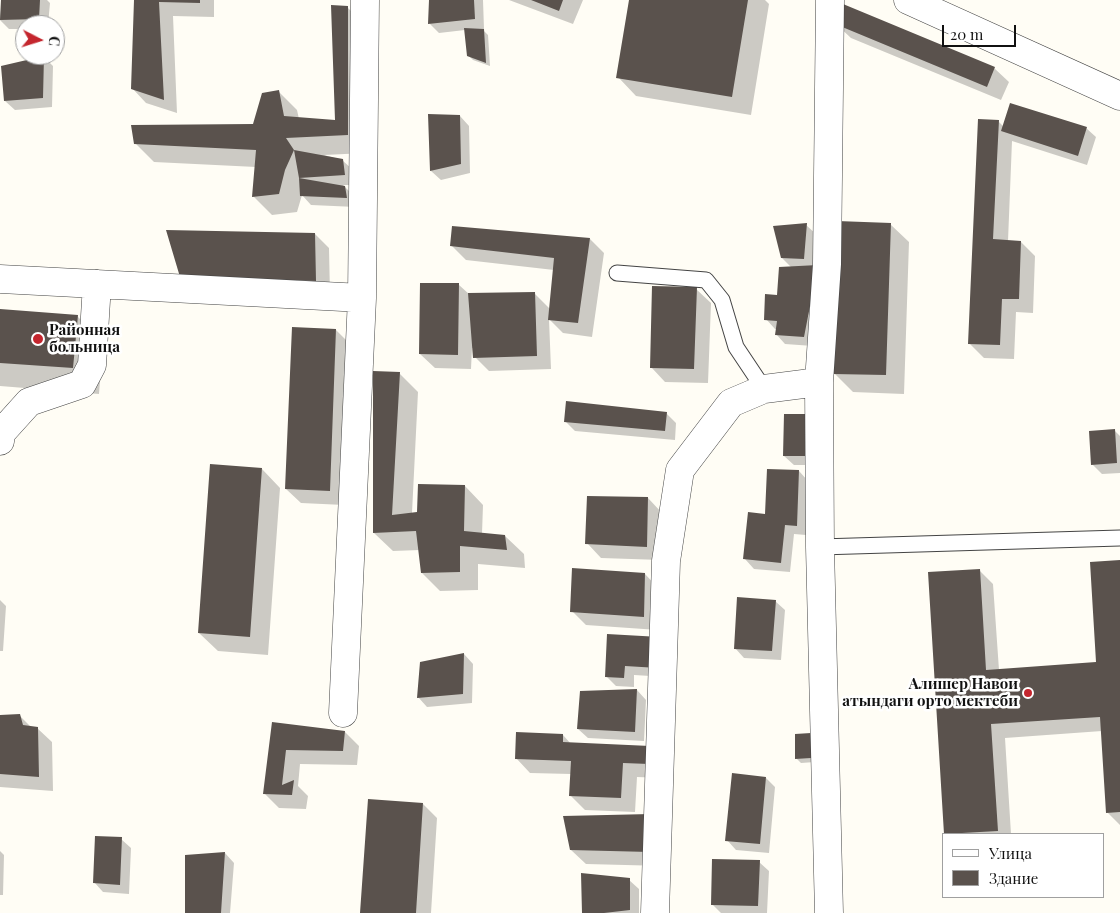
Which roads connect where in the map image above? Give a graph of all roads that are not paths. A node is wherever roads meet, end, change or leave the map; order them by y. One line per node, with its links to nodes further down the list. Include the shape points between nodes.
1 (365, 0): 8 (street)
2 (830, 0): 9 (street, via 827,264)
3 (908, 0): 4 (street)
4 (1120, 96)
5 (617, 272): 10 (lane, via 706,280 722,300 736,347)
6 (0, 279): 7 (street)
7 (97, 284): 8 (street); 11 (street, via 92,365 82,384 29,402 1,433)
8 (362, 298): 14 (street)
9 (819, 382): 10 (street); 13 (street)
10 (764, 389): 15 (street, via 731,403 680,470 666,560)
11 (0, 441)
12 (1120, 538): 13 (lane)
13 (820, 547): 16 (street)
14 (343, 713)
15 (654, 913)
16 (829, 913)

